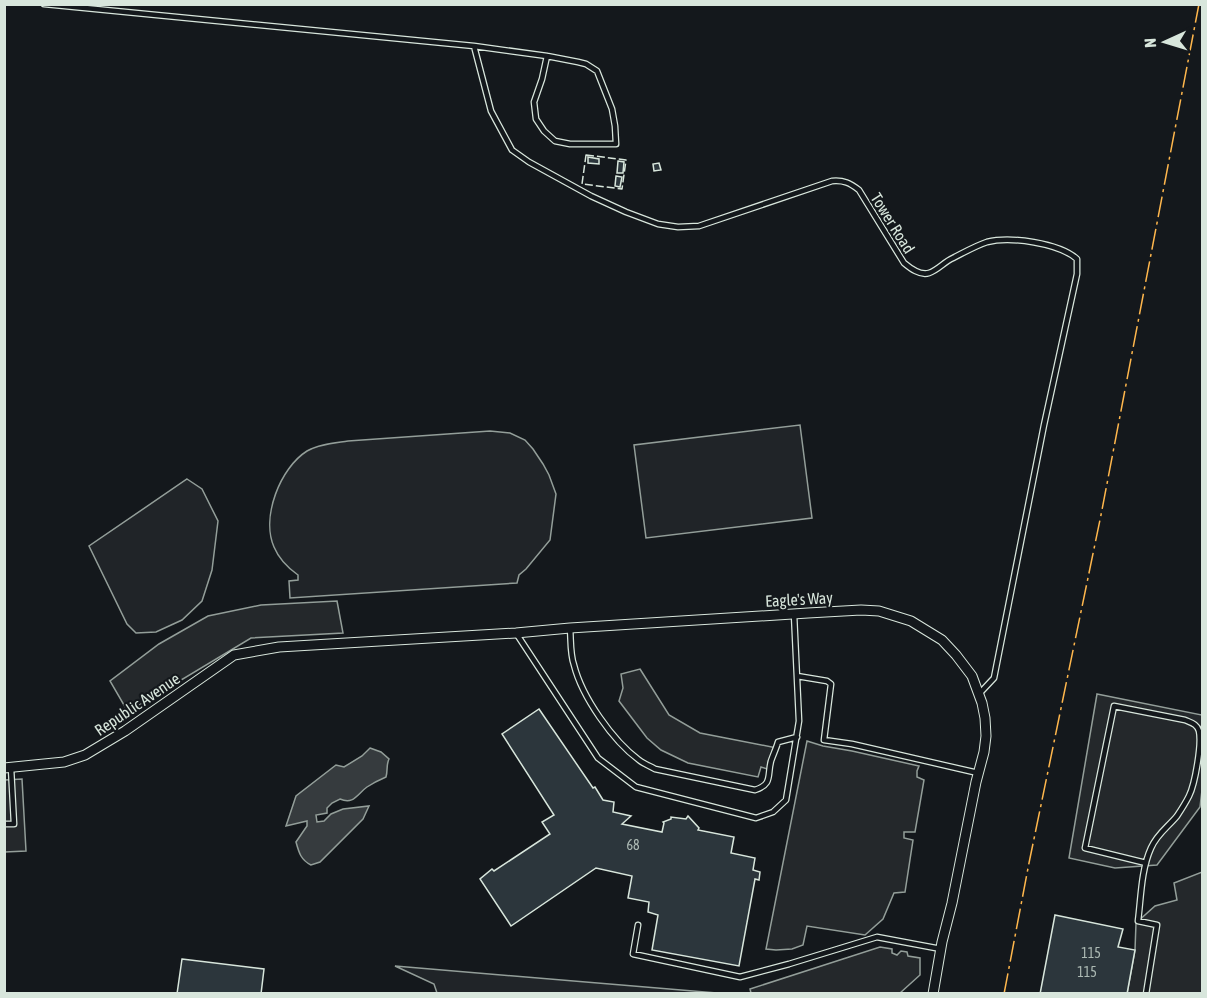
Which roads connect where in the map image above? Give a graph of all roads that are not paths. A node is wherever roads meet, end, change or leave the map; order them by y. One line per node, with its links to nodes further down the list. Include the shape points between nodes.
1 (44, 4): 2 (lane)
2 (474, 46): 3 (lane); 9 (lane, Tower Road, via 491,111 512,150 591,196 658,224 699,226 840,180 859,190 904,263 922,274 988,242 1031,242 1063,250 1077,259 994,678)
3 (547, 56): 3 (lane, via 534,102 536,119 544,131 555,141 570,144 616,144 612,109 597,71 586,64)
4 (794, 614): 5 (street, Eagle's Way); 8 (lane); 9 (street, Eagle's Way, via 879,611 911,621 942,640 956,655 972,676)
5 (570, 628): 6 (street, Eagle's Way); 10 (lane, via 573,664 597,714 623,747 655,769 755,789 764,787 778,742)
6 (516, 633): 7 (street, Eagle's Way); 10 (lane, via 598,758 636,787 756,818 773,812 786,800)
7 (279, 647): 11 (street, Republic Avenue, via 234,655 85,755 64,762)
8 (797, 676): 10 (lane); 12 (lane, via 831,684 824,740)
9 (979, 694): 12 (street, Eagle's Way, via 986,735)
10 (797, 737)
11 (8, 768): 13 (lane, via 14,824)
12 (978, 773): 16 (street, Eagle's Way)
13 (4, 824)
14 (1146, 862): 14 (lane, via 1151,846 1190,795 1199,731 1195,724 1185,720 1114,705 1085,848); 18 (lane, via 1138,921 1157,925)
15 (638, 925): 16 (lane, via 633,954 740,977 878,937)
16 (941, 949): 17 (street, Eagle's Way)
17 (933, 993)
18 (1146, 993)

